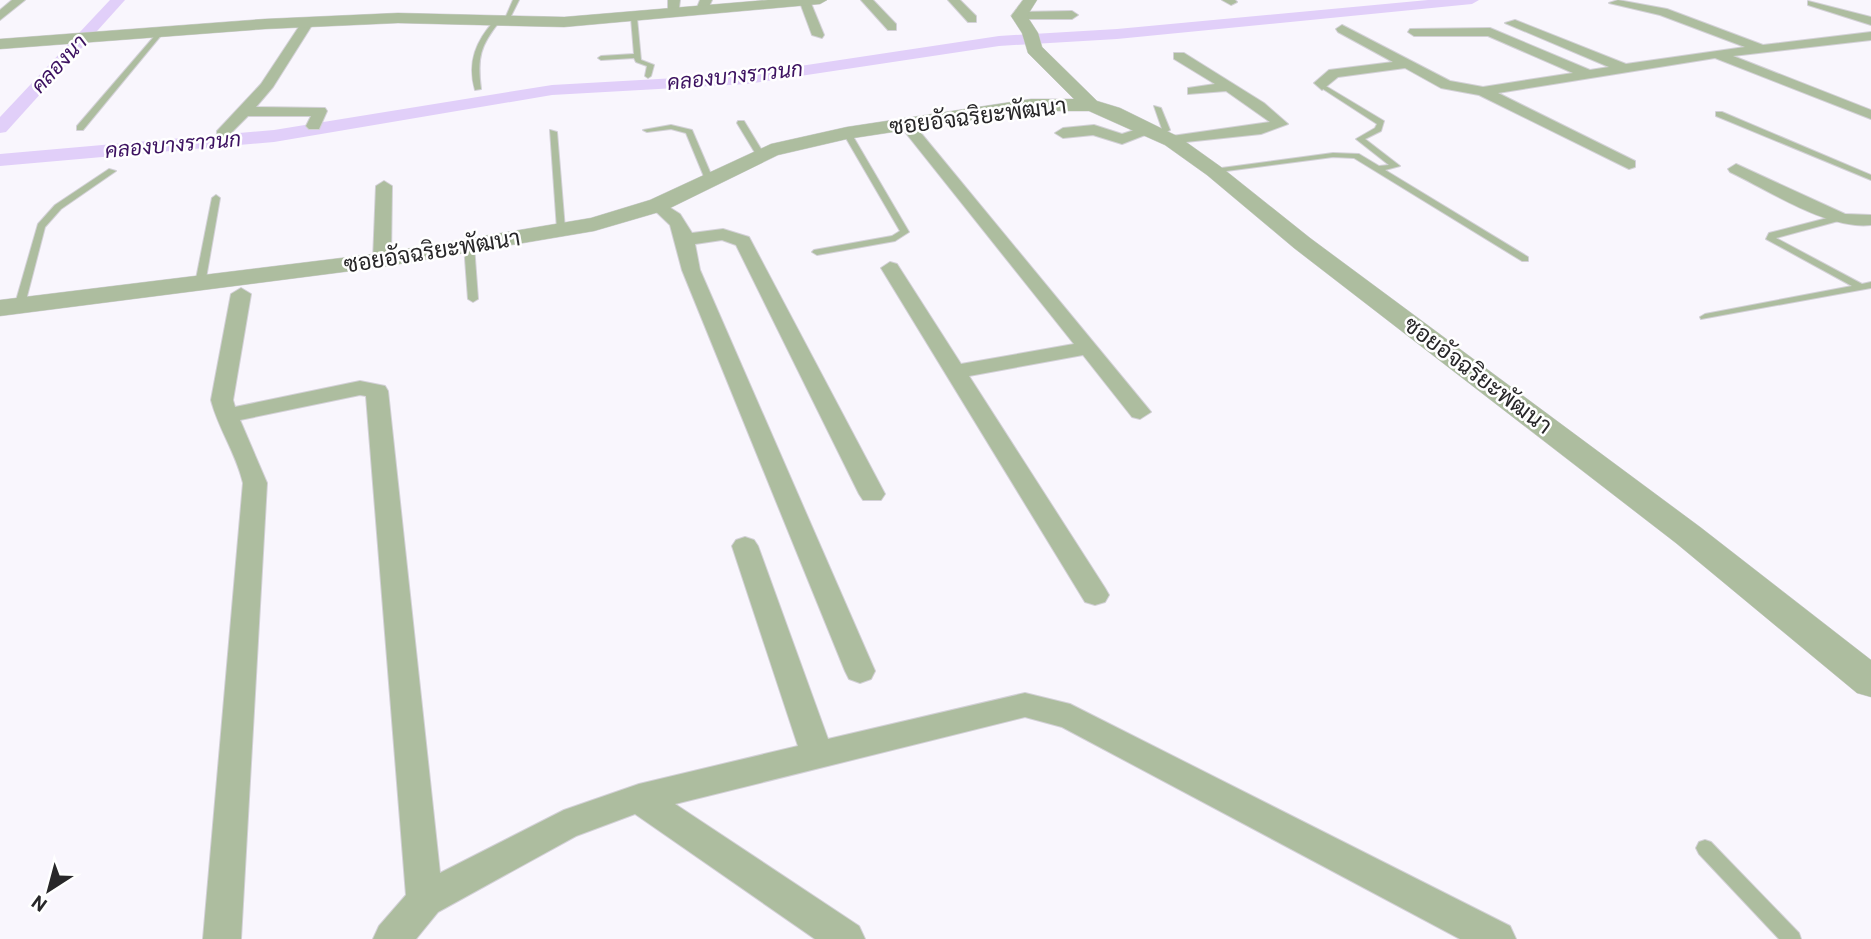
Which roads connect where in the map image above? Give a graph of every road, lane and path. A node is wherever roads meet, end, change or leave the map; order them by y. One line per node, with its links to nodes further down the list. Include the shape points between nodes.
1 (19, 0): 13 (street)
2 (516, 0): 19 (lane)
3 (820, 0): 7 (street)
4 (867, 0): 21 (street)
5 (954, 0): 16 (street)
6 (1030, 0): 14 (street)
7 (804, 1): 10 (street); 26 (street)
8 (1615, 3): 30 (street, via 1663,12)
9 (1812, 3): 17 (street)
10 (704, 5): 11 (street)
11 (674, 6): 15 (street)
12 (1072, 15): 14 (street)
13 (0, 16)
14 (1019, 16): 44 (street, via 1032,41)
15 (634, 18): 19 (street); 32 (lane)
16 (972, 19)
17 (1871, 21)
18 (308, 22): 19 (street, via 398,18); 25 (street); 45 (street, via 266,87)
19 (501, 22): 41 (lane, via 477,43)
20 (1511, 23): 36 (street)
21 (892, 27)
22 (1825, 27): 27 (street)
23 (1342, 29): 35 (street)
24 (1414, 32): 37 (street, via 1490,32)
25 (160, 33): 29 (street); 51 (lane)
26 (818, 35)
27 (1864, 37): 28 (street); 30 (street)
28 (1871, 43)
29 (0, 44)
30 (1762, 48): 31 (street)
31 (1716, 54): 36 (street); 47 (street)
32 (637, 56): 34 (lane); 38 (lane, via 638,61 651,65)
33 (1179, 56): 40 (street)
34 (601, 58)
35 (1406, 64): 39 (street, via 1335,73); 43 (street, via 1446,85)
36 (1624, 68): 37 (street)
37 (1590, 74): 43 (street)
38 (648, 76)
39 (1322, 86): 60 (lane, via 1381,123 1378,130 1360,139 1396,166)
40 (1228, 87): 42 (street); 52 (street, via 1280,124 1261,130)
41 (477, 89)
42 (1194, 91)
43 (1483, 91): 59 (street)
44 (1090, 105): 49 (street, ซอยอัจฉริยะพัฒนา, via 1031,105); 52 (street, ซอยอัจฉริยะพัฒนา)
45 (244, 111): 50 (street, via 320,111); 57 (street)
46 (1719, 114): 64 (lane)
47 (1871, 115)
48 (741, 123): 58 (lane)
49 (906, 124): 55 (street, ซอยอัจฉริยะพัฒนา); 84 (street)
50 (314, 127)
51 (80, 128)
52 (1159, 129): 56 (street, via 1122,139 1094,130); 62 (street, ซอยอัจฉริยะพัฒนา)
53 (647, 130): 65 (lane, via 670,127 689,132)
54 (552, 132): 71 (lane)
55 (847, 133): 58 (street, ซอยอัจฉริยะพัฒนา); 74 (lane, via 905,232 895,238)
56 (1063, 133)
57 (222, 134)
58 (760, 154): 65 (street, ซอยอัจฉริยะพัฒนา)
59 (1629, 164)
60 (1378, 169): 62 (lane, via 1356,156 1340,155); 75 (lane)
61 (1736, 169): 69 (street)
62 (1214, 171): 92 (street, ซอยอัจฉริยะพัฒนา, via 1302,243 1688,535)
63 (112, 172): 82 (lane, via 58,207 41,226)
64 (1871, 178)
65 (709, 180): 68 (street, ซอยอัจฉริยะพัฒนา)
66 (384, 186): 76 (street)
67 (216, 198): 78 (lane)
68 (659, 205): 71 (street, ซอยอัจฉริยะพัฒนา); 72 (street, via 682,227)
69 (1839, 218): 70 (street); 79 (lane, via 1796,227 1771,239)
70 (1871, 220)
71 (561, 229): 73 (street, ซอยอัจฉริยะพัฒนา)
72 (685, 240): 88 (street, via 723,234 743,241); 91 (street, via 691,270)
73 (469, 245): 76 (street, ซอยอัจฉริยะพัฒนา); 81 (lane)
74 (817, 252)
75 (1525, 258)
76 (382, 260): 78 (street, ซอยอัจฉริยะพัฒนา)
77 (890, 268): 85 (street)
78 (200, 284): 82 (street, ซอยอัจฉริยะพัฒนา)
79 (1866, 286): 83 (lane)
80 (241, 294): 87 (street, via 222,400)
81 (473, 299)
82 (6, 309)
83 (1705, 317)
84 (1089, 348): 85 (street); 86 (street)
85 (953, 372): 90 (street)
86 (1140, 412)
87 (225, 416): 96 (street, via 360,388 377,391); 97 (street, via 251,464 255,483)
88 (872, 494)
89 (745, 546): 93 (street)
90 (1095, 595)
91 (860, 671)
92 (1871, 682)
93 (817, 755): 94 (street); 100 (street, via 1015,707 1039,707 1070,716)
94 (639, 798): 96 (street, via 564,825); 99 (street)
95 (1705, 848): 101 (lane)
96 (425, 900): 98 (street)
97 (222, 939)
98 (392, 939)
99 (846, 939)
100 (1497, 939)
101 (1793, 939)

